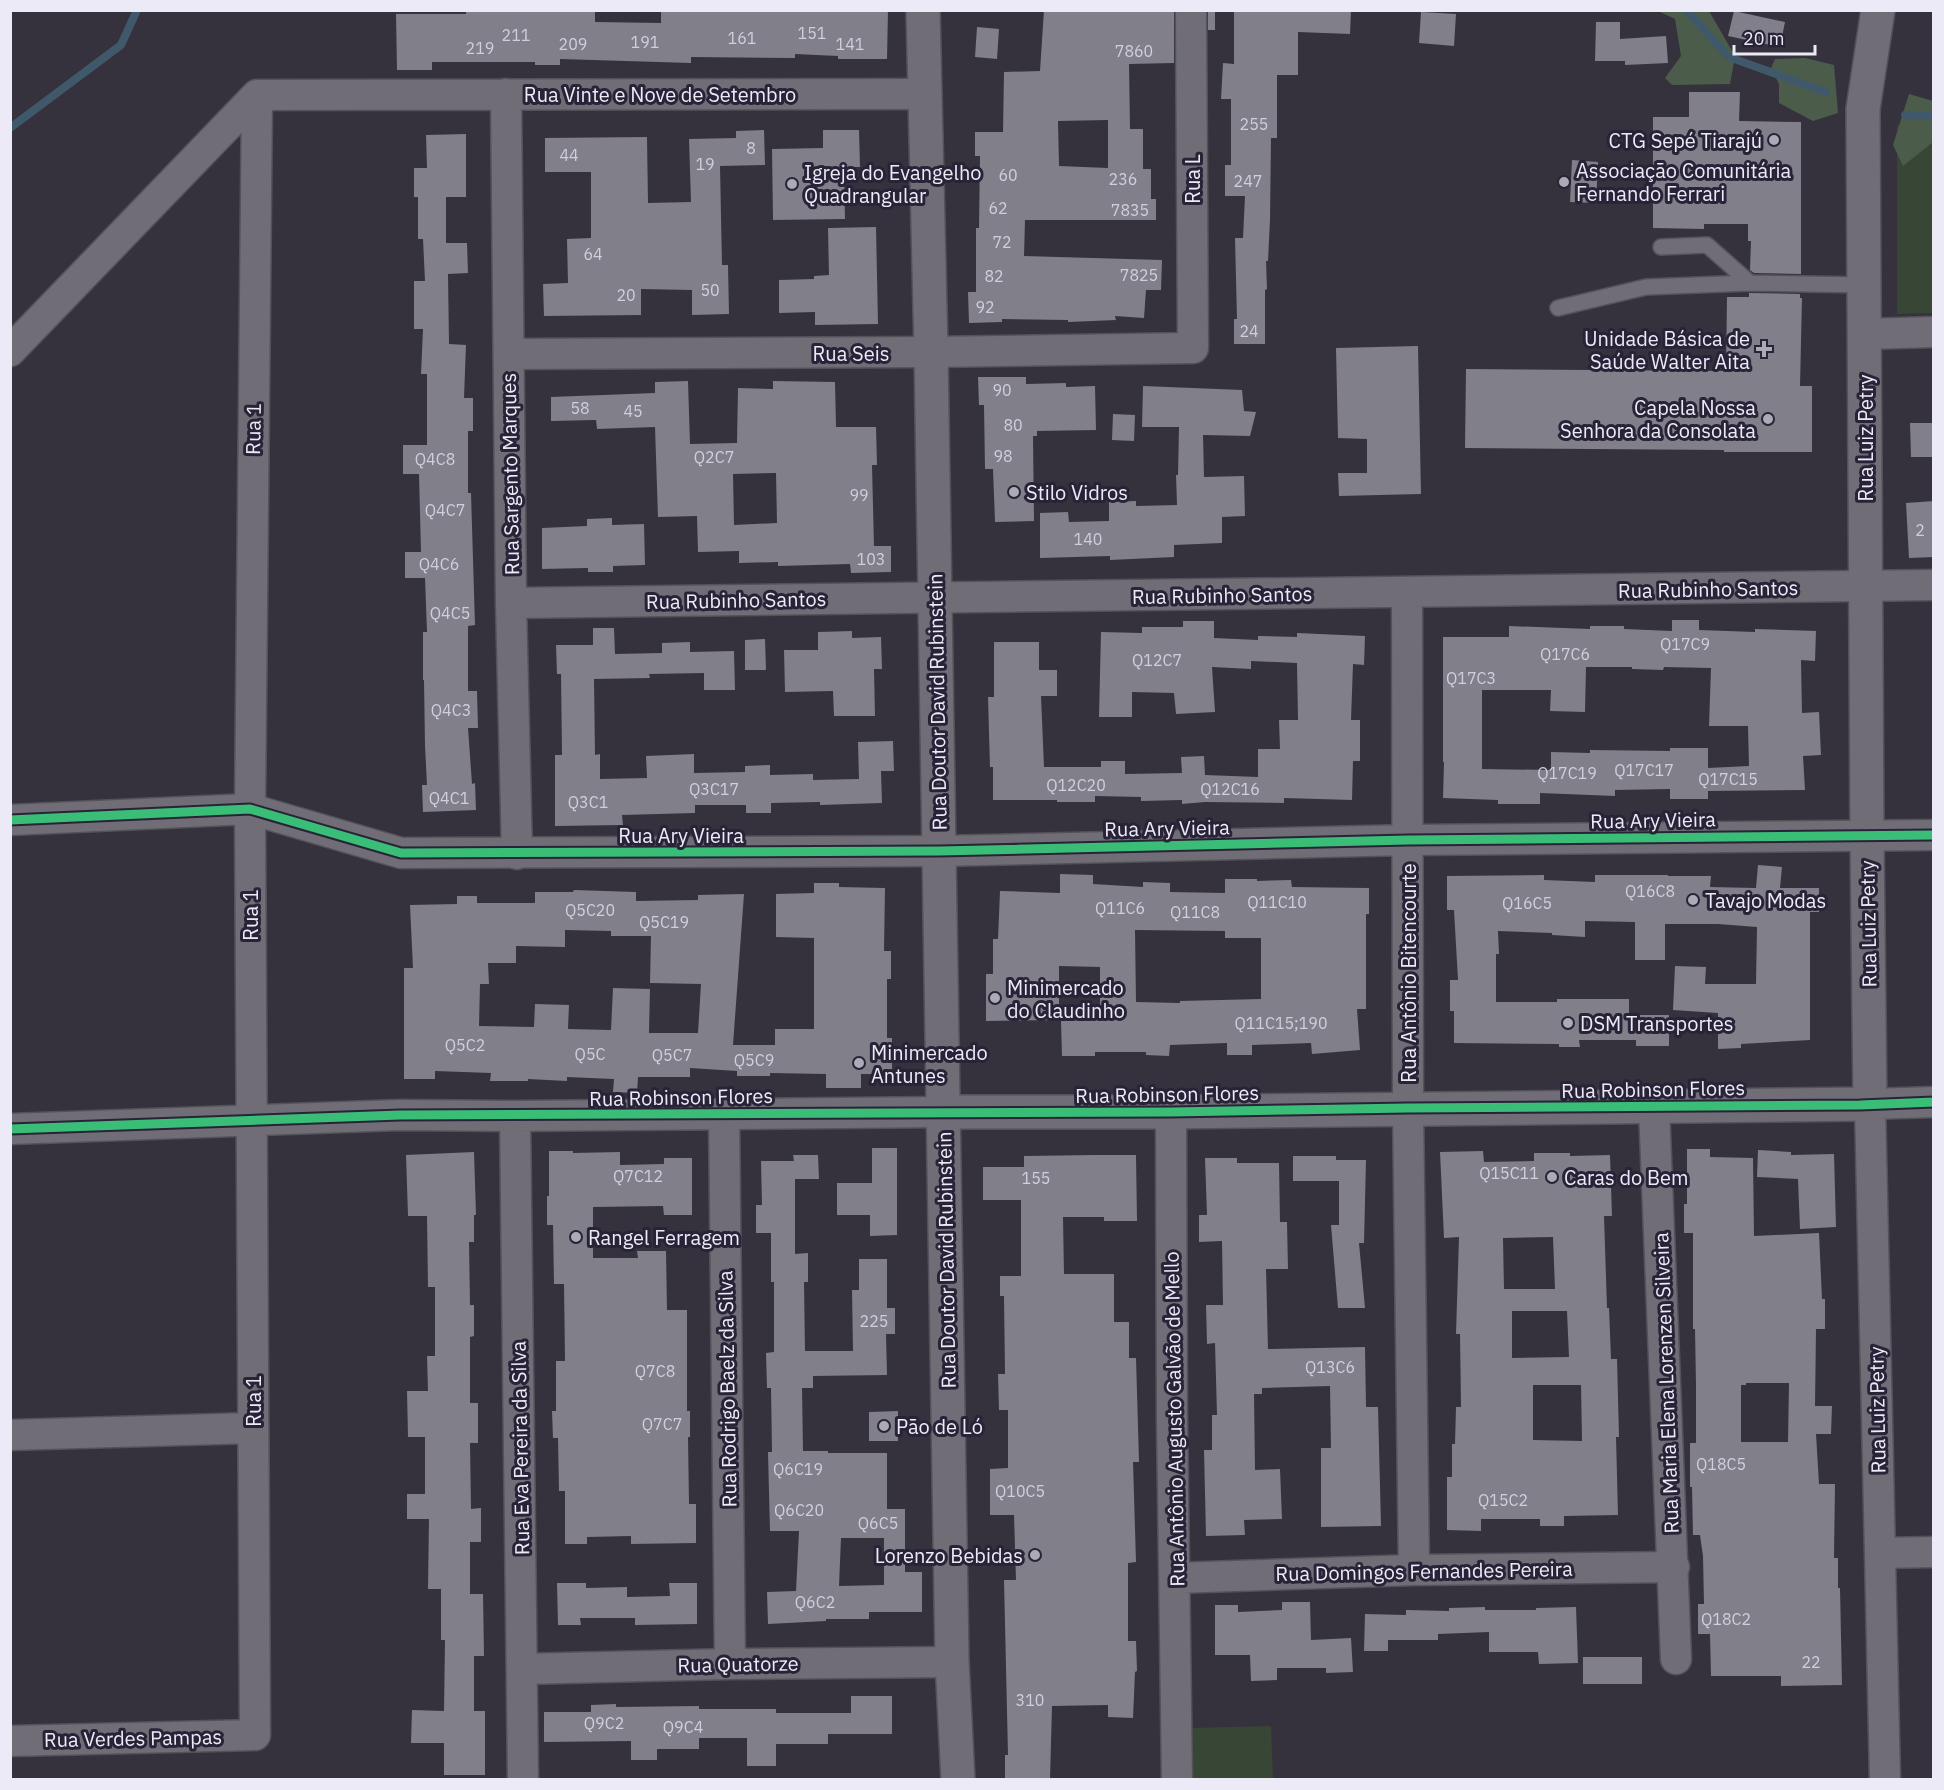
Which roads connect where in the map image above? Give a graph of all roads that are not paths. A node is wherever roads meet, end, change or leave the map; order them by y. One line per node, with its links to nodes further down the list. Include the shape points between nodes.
1 (923, 10): 5 (street, Rua Doutor David Rubinstein)
2 (1191, 10): 13 (street, Rua L)
3 (1878, 10): 9 (street, Rua Luiz Petry, via 1863,110)
4 (506, 94): 5 (street, Rua Vinte e Nove de Setembro); 6 (street, Rua Vinte e Nove de Setembro); 16 (street, Rua Sargento Marques)
5 (924, 94): 15 (street, Rua Doutor David Rubinstein)
6 (256, 95): 14 (street); 22 (street, Rua 1)
7 (1661, 247): 8 (lane, via 1707,245)
8 (1750, 283): 9 (lane); 10 (lane, via 1646,287)
9 (1864, 285): 12 (street, Rua Luiz Petry)
10 (1558, 308)
11 (1934, 332): 12 (street)
12 (1864, 334): 18 (street, Rua Luiz Petry)
13 (1193, 348): 15 (street, Rua Seis)
14 (10, 351)
15 (931, 352): 16 (street, Rua Seis); 20 (street, Rua Doutor David Rubinstein)
16 (509, 354): 21 (street, Rua Sargento Marques)
17 (1934, 585): 18 (street, Rua Rubinho Santos)
18 (1866, 586): 19 (street, Rua Rubinho Santos); 25 (street, Rua Luiz Petry)
19 (1407, 593): 20 (street, Rua Rubinho Santos); 26 (street, Rua Antônio Bitencourte)
20 (935, 597): 21 (street, Rua Rubinho Santos); 27 (street, Rua Doutor David Rubinstein)
21 (511, 603): 28 (street, Rua Sargento Marques)
22 (249, 809): 23 (street, Rua Ary Vieira); 28 (street, Rua Ary Vieira, via 401,853); 37 (street, Rua 1)
23 (10, 820)
24 (1934, 835): 25 (street, Rua Ary Vieira)
25 (1867, 836): 26 (street, Rua Ary Vieira); 30 (street, Rua Luiz Petry)
26 (1408, 840): 27 (street, Rua Ary Vieira); 32 (street, Rua Antônio Bitencourte)
27 (940, 851): 28 (street, Rua Ary Vieira); 33 (street, Rua Doutor David Rubinstein)
28 (517, 854)
29 (1934, 1102): 30 (street, Rua Robinson Flores)
30 (1870, 1104): 31 (street, Rua Robinson Flores); 42 (street, Rua Luiz Petry)
31 (1654, 1107): 32 (street, Rua Robinson Flores); 43 (street, Rua Maria Elena Lorenzen Silveira)
32 (1408, 1108): 34 (street, Rua Robinson Flores); 44 (street, Rua Antônio Bitencourte)
33 (944, 1112): 34 (street, Rua Robinson Flores); 35 (street, Rua Robinson Flores); 47 (street, Rua Doutor David Rubinstein)
34 (1171, 1112): 45 (street, Rua Antônio Augusto Galvão de Mello)
35 (724, 1114): 36 (street, Rua Robinson Flores); 48 (street, Rua Rodrigo Baelz da Silva)
36 (515, 1116): 37 (street, Rua Robinson Flores); 49 (street, Rua Eva Pereira da Silva)
37 (251, 1120): 38 (street, Rua Robinson Flores); 39 (street, Rua 1)
38 (10, 1129)
39 (253, 1428): 40 (street); 50 (street, Rua 1)
40 (10, 1435)
41 (1934, 1552): 42 (street)
42 (1880, 1553): 55 (street, Rua Luiz Petry)
43 (1674, 1567): 44 (street, Rua Domingos Fernandes Pereira); 46 (street, Rua Maria Elena Lorenzen Silveira)
44 (1414, 1570): 45 (street, Rua Domingos Fernandes Pereira)
45 (1175, 1578): 54 (street, Rua Antônio Augusto Galvão de Mello)
46 (1676, 1659)
47 (952, 1662): 48 (street, Rua Quatorze); 52 (street, Rua Doutor David Rubinstein)
48 (730, 1664): 49 (street, Rua Quatorze)
49 (523, 1669): 53 (street, Rua Eva Pereira da Silva)
50 (255, 1735): 51 (street, Rua Verdes Pampas)
51 (10, 1741)
52 (957, 1766)
53 (523, 1779)
54 (1177, 1779)
55 (1885, 1779)

